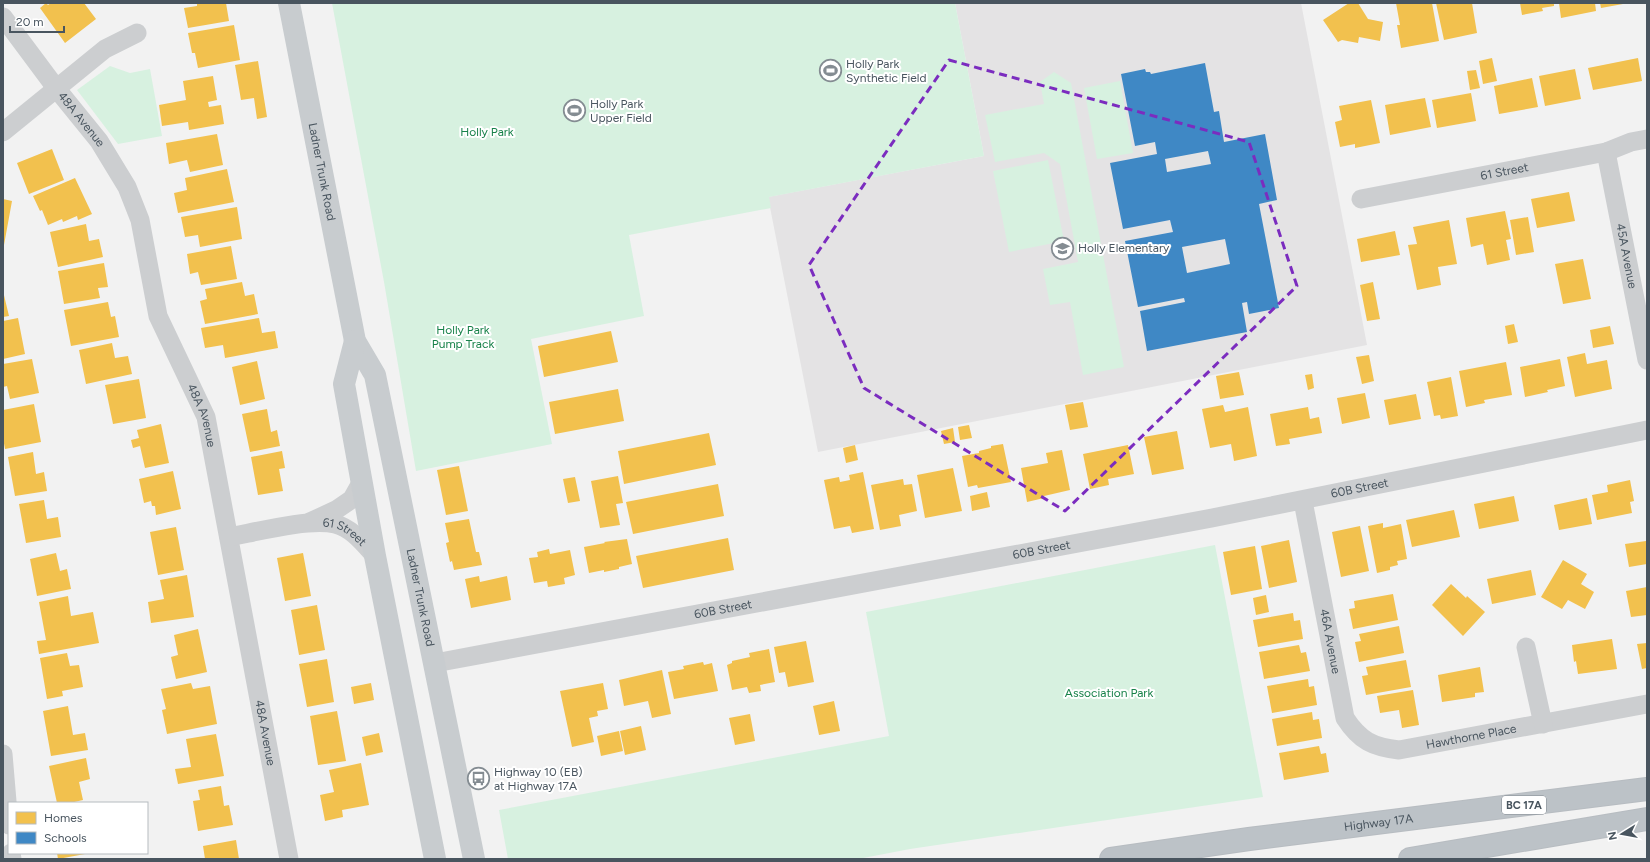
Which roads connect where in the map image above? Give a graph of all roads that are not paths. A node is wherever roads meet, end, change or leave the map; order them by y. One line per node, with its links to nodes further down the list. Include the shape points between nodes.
1 (290, 3): 9 (main road, Ladner Trunk Road)
2 (3, 17): 4 (street, 48A Avenue)
3 (137, 34): 4 (street, via 105,48)
4 (56, 88): 5 (street); 15 (street, 48A Avenue, via 99,141 127,187 140,220 158,316 206,417)
5 (3, 132)
6 (1647, 139): 7 (street, 61 Street)
7 (1606, 152): 8 (street, 61 Street); 10 (street, 45A Avenue)
8 (1361, 199)
9 (355, 341): 12 (main road, Ladner Trunk Road, via 344,384); 18 (main road, Ladner Trunk Road, via 375,375)
10 (1647, 360)
11 (1647, 430): 13 (street, 60B Street)
12 (361, 483): 14 (street, 61 Street, via 352,498 336,510); 16 (main road, Ladner Trunk Road)
13 (1303, 501): 18 (street, 60B Street); 21 (street, 46A Avenue, via 1346,718 1355,733 1368,742 1383,748)
14 (307, 523): 15 (street, 61 Street); 16 (street, 61 Street, via 335,524 354,534)
15 (229, 537): 26 (street, 48A Avenue)
16 (375, 556): 27 (main road, Ladner Trunk Road)
17 (1526, 647): 20 (street)
18 (435, 664): 28 (main road, Ladner Trunk Road)
19 (1647, 704): 20 (street, Hawthorne Place)
20 (1543, 724): 21 (street, Hawthorne Place)
21 (1399, 750)
22 (3, 754): 24 (street)
23 (1647, 788): 29 (highway, Highway 17A / BC 17A)
24 (8, 813)
25 (1647, 819): 30 (highway)
26 (288, 859)
27 (435, 859)
28 (474, 859)
29 (1111, 859)
30 (1410, 859)

